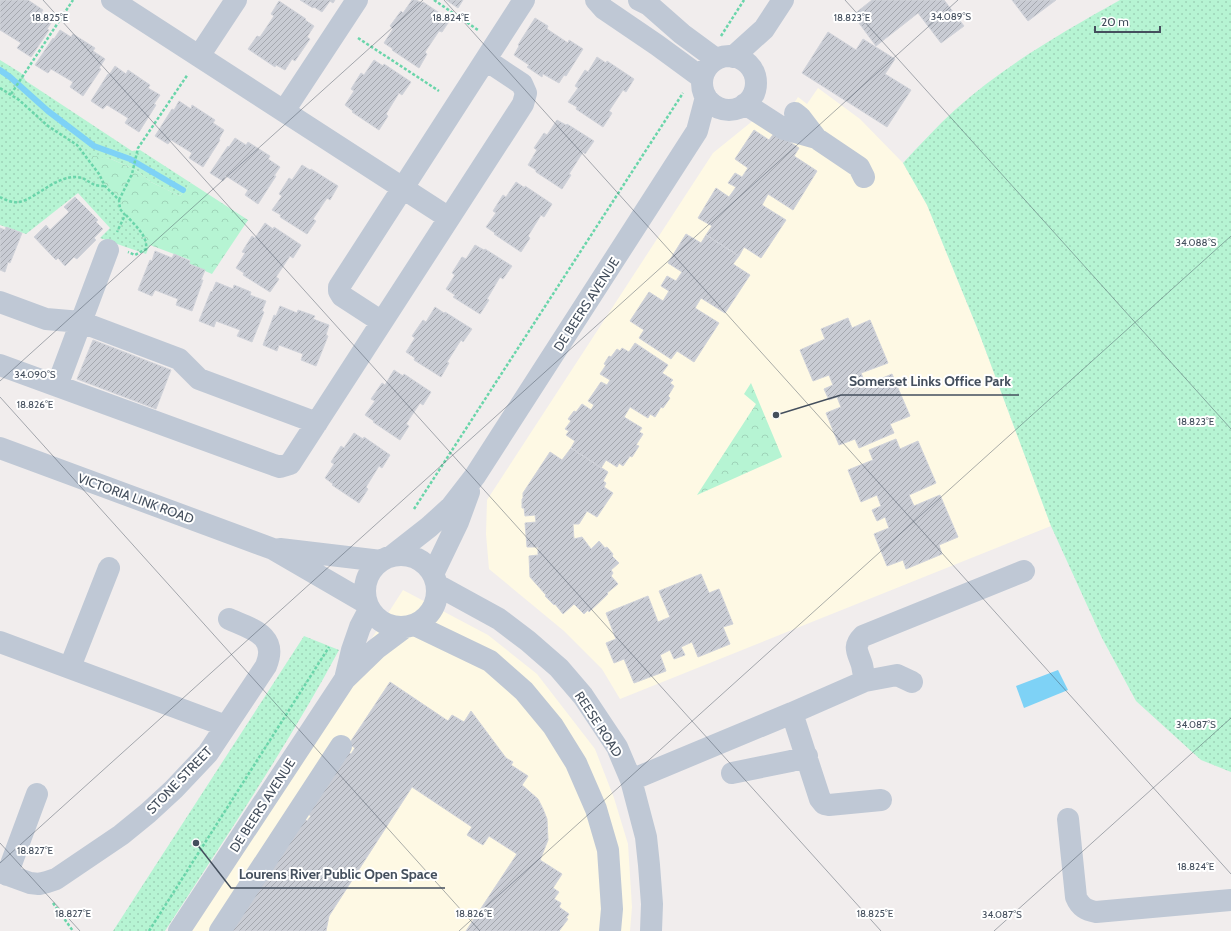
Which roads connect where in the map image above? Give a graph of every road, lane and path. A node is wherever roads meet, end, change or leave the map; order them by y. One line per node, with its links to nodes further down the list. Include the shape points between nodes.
1 (73, 0): 21 (path)
2 (112, 0): 16 (street)
3 (357, 0): 11 (street)
4 (434, 0): 14 (path)
5 (524, 0): 14 (street)
6 (596, 0): 15 (street, via 604,9)
7 (639, 0): 13 (street)
8 (744, 0): 17 (path)
9 (783, 0): 12 (street)
10 (228, 3): 16 (street)
11 (340, 27): 22 (path); 24 (street)
12 (764, 29): 17 (street); 18 (street)
13 (682, 34): 15 (street); 17 (street)
14 (492, 51): 22 (street); 34 (street, via 522,84 525,99)
15 (668, 54): 19 (street)
16 (200, 56): 24 (street); 32 (path, via 138,148 134,170)
17 (719, 57): 18 (street, via 744,61); 19 (street, via 707,68)
18 (752, 70): 23 (street, via 755,78 754,91 749,100)
19 (701, 83): 23 (street, via 713,105 722,109); 26 (street, DE BEERS AVENUE); 44 (path)
20 (0, 88): 21 (path)
21 (12, 93): 29 (path, via 48,126 77,145)
22 (458, 103): 30 (street)
23 (738, 107): 26 (street, DE BEERS AVENUE); 27 (street, via 784,129)
24 (284, 111): 30 (street)
25 (795, 113): 27 (street)
26 (698, 131): 43 (street, DE BEERS AVENUE)
27 (816, 138): 28 (street, via 859,167)
28 (864, 177)
29 (105, 186): 31 (path, via 94,185 76,177 51,184 24,202 14,202); 32 (path)
30 (403, 188): 34 (street); 38 (street, via 339,287 342,296)
31 (0, 197)
32 (119, 200): 33 (path, via 120,209)
33 (126, 215): 35 (path); 35 (path, via 144,237 146,249 135,255)
34 (449, 218): 38 (street)
35 (109, 247): 37 (street)
36 (0, 302): 37 (street, via 46,318)
37 (81, 322): 40 (street); 41 (street, via 179,359 199,379)
38 (382, 322): 41 (street)
39 (0, 365): 40 (street)
40 (57, 386): 41 (street, via 280,467 290,464)
41 (317, 423)
42 (0, 448): 45 (street, VICTORIA LINK ROAD)
43 (475, 476): 46 (street, DE BEERS AVENUE, via 451,507); 49 (street, DE BEERS AVENUE)
44 (410, 514)
45 (273, 549): 46 (street, VICTORIA LINK ROAD); 50 (street, VICTORIA LINK ROAD)
46 (387, 558): 49 (street, via 404,555 416,558 426,564); 50 (street, via 372,568 366,579 364,591)
47 (109, 568): 55 (street)
48 (1024, 571): 57 (street, via 862,636 857,642 856,650)
49 (435, 579): 52 (street, via 437,597 433,609 426,618); 64 (street, REESE ROAD, via 499,619 559,668 583,696 617,747)
50 (368, 606): 52 (street, via 380,622 391,627); 56 (street, DE BEERS AVENUE, via 352,650)
51 (229, 619): 60 (street, STONE STREET, via 258,632 266,641 269,653 266,666)
52 (410, 626): 56 (street, DE BEERS AVENUE, via 376,649); 75 (street, via 490,661 524,691 553,726 576,763 596,809 608,850 612,908)
53 (0, 642): 55 (street)
54 (330, 646): 72 (path)
55 (70, 667): 60 (street)
56 (345, 679): 73 (street, DE BEERS AVENUE)
57 (865, 681): 58 (street, via 897,675); 59 (street)
58 (912, 682)
59 (792, 713): 62 (street); 64 (street)
60 (226, 726): 69 (street, STONE STREET, via 208,753 148,813 121,835 56,879)
61 (341, 746): 74 (street)
62 (807, 756): 63 (street); 66 (street, via 820,799 824,804)
63 (732, 773)
64 (631, 780): 76 (street, REESE ROAD, via 646,836 652,904)
65 (37, 794): 68 (street)
66 (881, 800)
67 (1068, 819): 70 (street, via 1076,897 1079,904 1088,911)
68 (3, 874): 69 (street, STONE STREET, via 30,883)
69 (47, 882): 71 (path, via 49,898)
70 (1231, 900)
71 (73, 931)
72 (149, 931)
73 (180, 931)
74 (220, 931)
75 (610, 931)
76 (651, 931)

